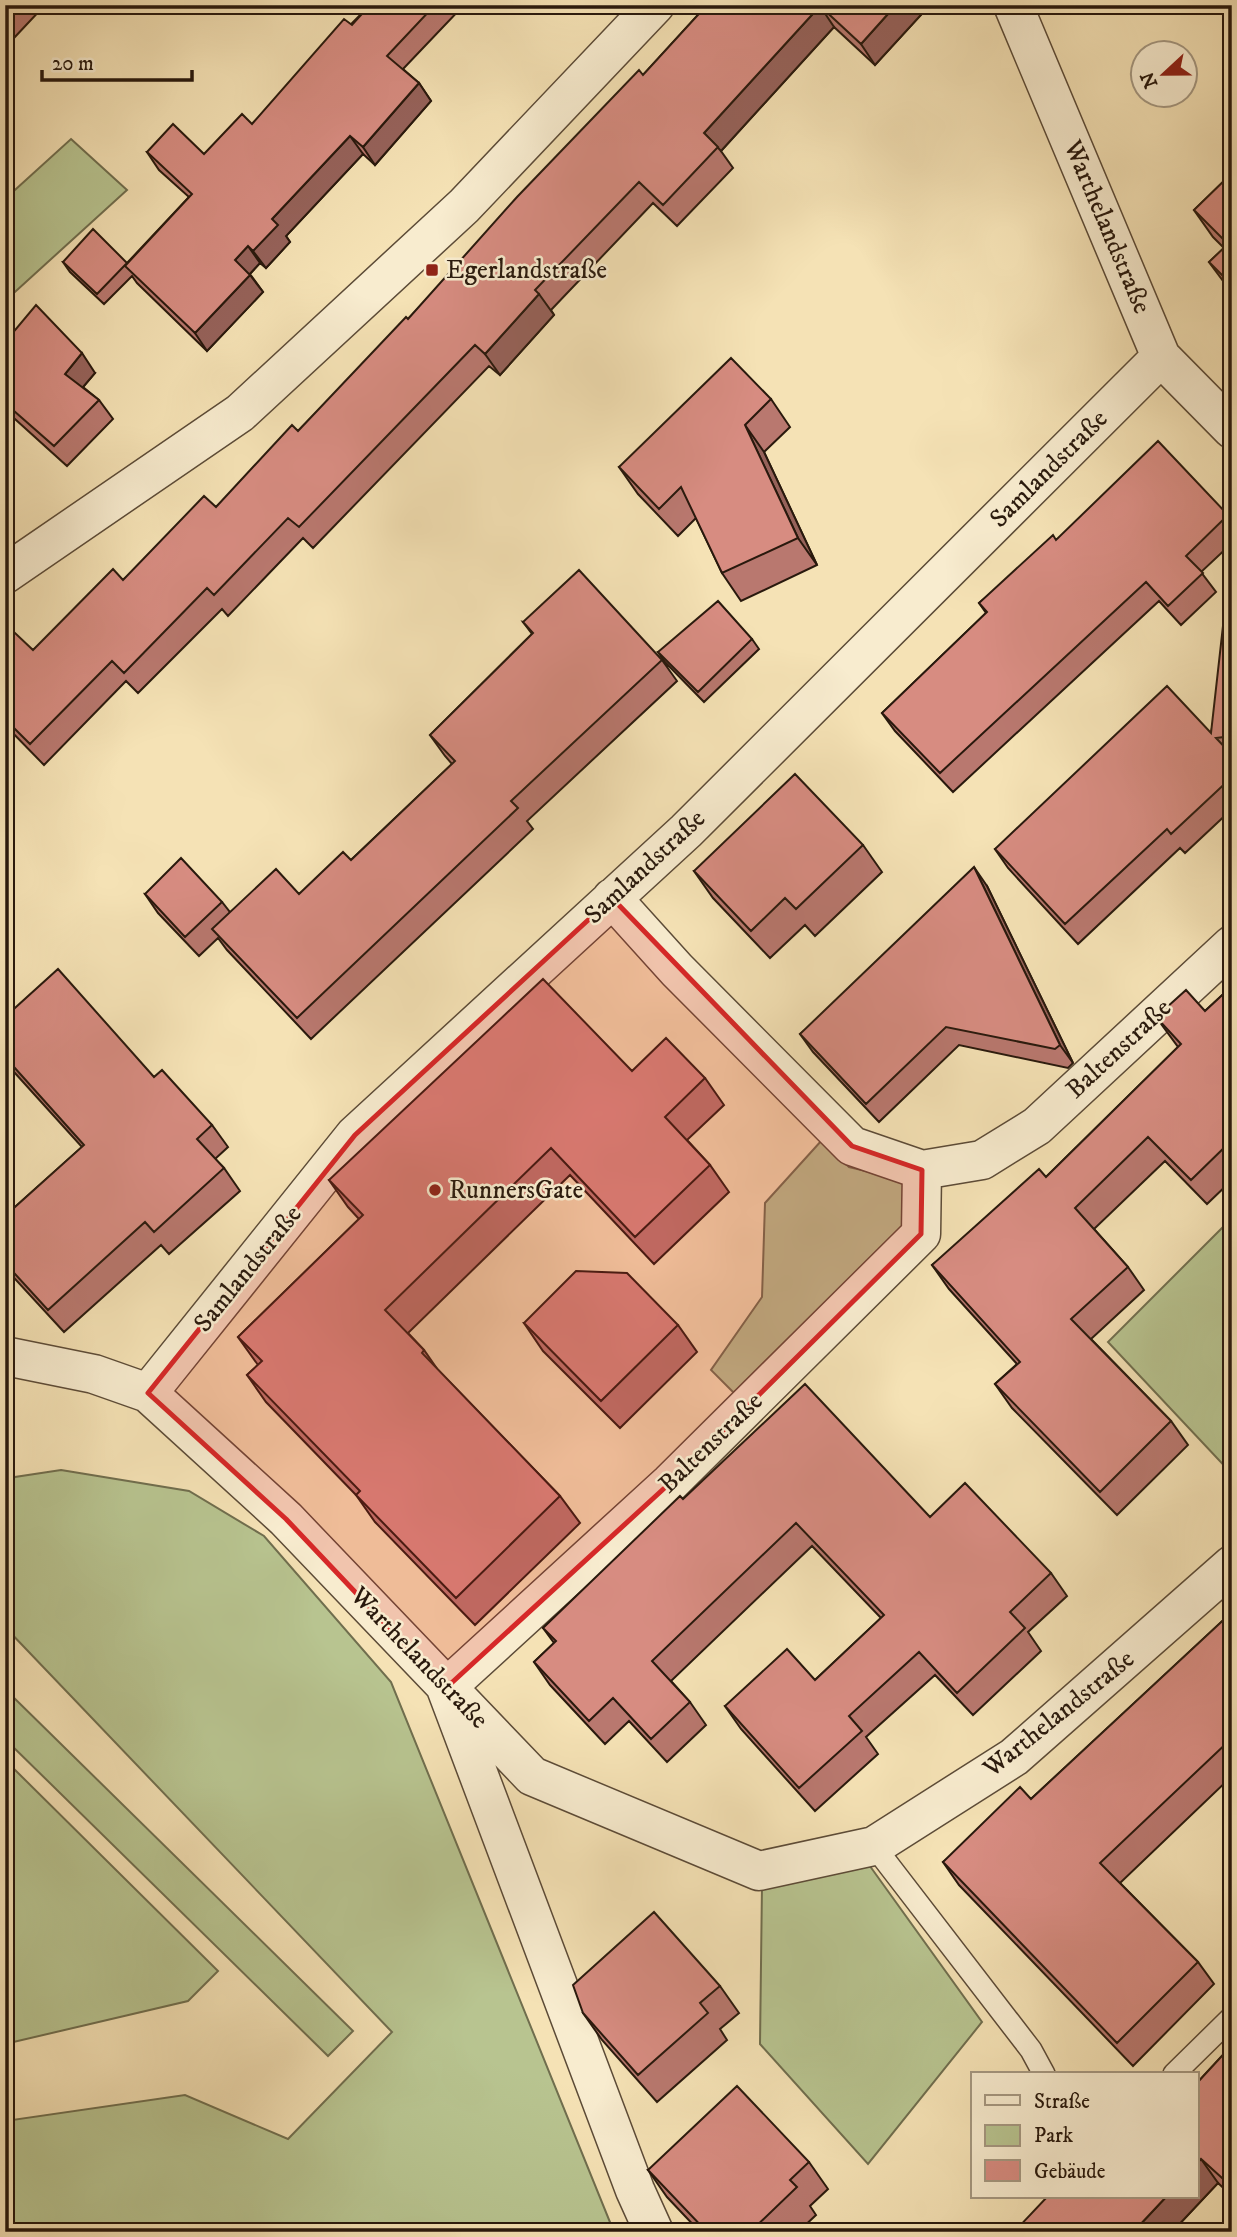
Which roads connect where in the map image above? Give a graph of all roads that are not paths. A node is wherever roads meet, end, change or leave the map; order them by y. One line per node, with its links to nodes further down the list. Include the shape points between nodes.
1 (656, 5): 5 (street, via 464,206 240,413)
2 (1013, 5): 3 (street, Warthelandstraße)
3 (1161, 357): 4 (street, Warthelandstraße); 6 (street, Samlandstraße, via 686,831)
4 (1232, 429)
5 (5, 574)
6 (611, 898): 8 (street, Baltenstraße, via 852,1146); 10 (street, Samlandstraße, via 355,1135)
7 (1232, 945): 8 (street, Baltenstraße, via 1037,1126 982,1160)
8 (922, 1170): 12 (street, Baltenstraße, via 921,1234 670,1483)
9 (5, 1356): 10 (street, Warthelandstraße, via 94,1374)
10 (148, 1393): 12 (street, Warthelandstraße, via 286,1520)
11 (1232, 1565): 13 (street, Warthelandstraße, via 1014,1757)
12 (446, 1688): 13 (street, Warthelandstraße, via 532,1776 759,1871); 17 (street)
13 (874, 1846): 15 (lane, via 1031,2050)
14 (1232, 2017): 16 (lane)
15 (1043, 2072)
16 (1176, 2072)
17 (654, 2232)

